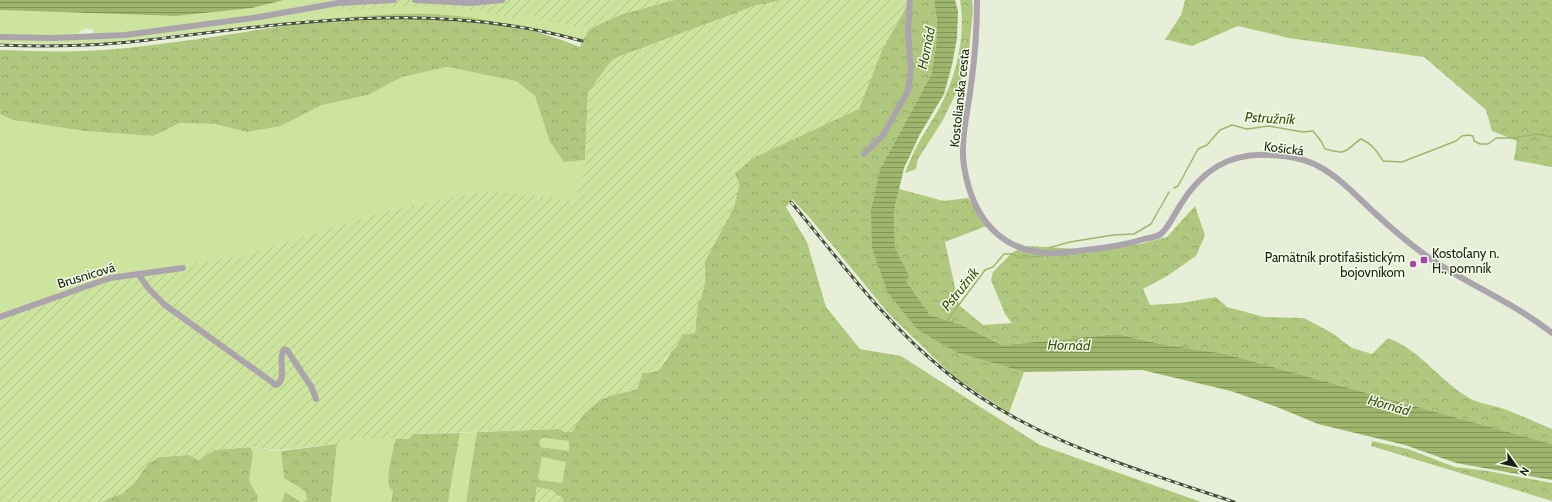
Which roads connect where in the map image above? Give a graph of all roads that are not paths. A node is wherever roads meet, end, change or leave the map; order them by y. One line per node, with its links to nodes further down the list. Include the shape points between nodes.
1 (394, 0): 6 (street, via 338,3 259,17 125,35)
2 (415, 0): 3 (street, via 471,3)
3 (502, 0)
4 (910, 0): 7 (street, via 908,31 911,68 908,92 883,135)
5 (977, 0): 8 (street, Kostolianska cesta, via 977,37 964,145 964,164 970,190 975,205 988,226 1020,248)
6 (0, 37)
7 (864, 154)
8 (1043, 253): 12 (street, Košická, via 1059,254 1120,246 1160,234 1189,191 1206,174 1224,162 1245,155 1290,157 1318,165 1339,179 1379,217 1427,256 1522,311)
9 (182, 268): 10 (street, Brusnicová)
10 (138, 274): 11 (street, Brusnicová, via 110,278); 13 (street, via 165,305 276,385 282,377 280,359 284,349 287,350 312,388)
11 (0, 317)
12 (1552, 333)
13 (316, 399)

